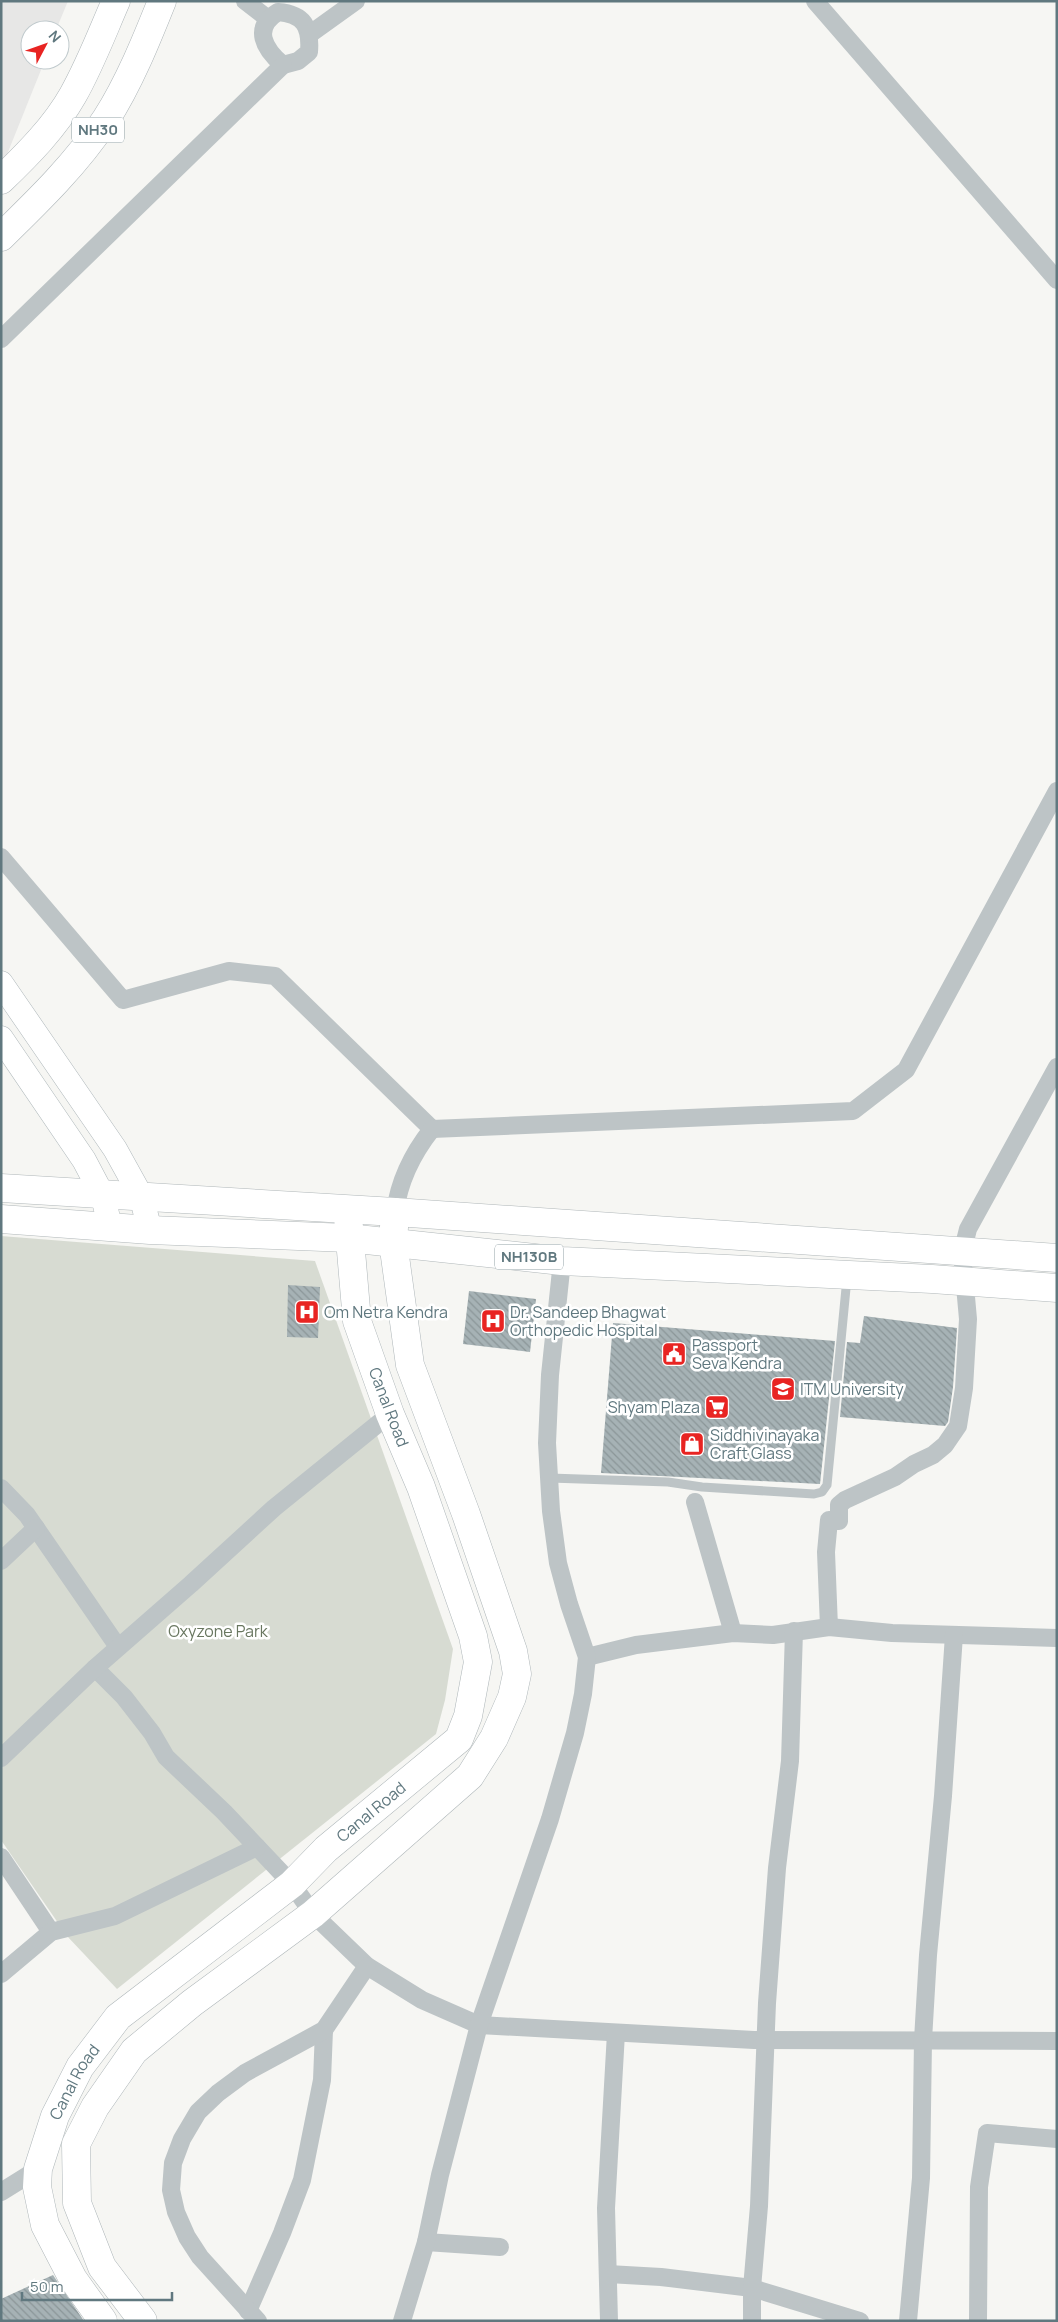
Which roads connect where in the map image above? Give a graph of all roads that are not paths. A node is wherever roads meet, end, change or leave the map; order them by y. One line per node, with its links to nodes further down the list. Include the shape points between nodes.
1 (116, 1): 9 (main road, NH30, via 72,97 48,129)
2 (162, 1): 10 (main road, NH30, via 127,81 106,118 50,188)
3 (245, 1): 6 (street)
4 (356, 1): 7 (street)
5 (815, 1): 11 (street)
6 (267, 18): 7 (street, via 278,12 290,12 300,18); 8 (street, via 262,33 269,53)
7 (310, 34): 8 (street, via 309,52 298,61)
8 (283, 65): 12 (street)
9 (1, 180)
10 (1, 237)
11 (1057, 280)
12 (1, 339)
13 (1057, 791): 18 (street, via 906,1070 854,1111)
14 (1, 857): 18 (street, via 122,1000 229,971 275,976)
15 (1, 983): 21 (street, via 91,1112)
16 (1, 1038): 20 (street, via 84,1160)
17 (1057, 1068): 29 (street, via 968,1229)
18 (432, 1129): 23 (street, via 416,1150 398,1191)
19 (1, 1188): 20 (main road, NH130B)
20 (103, 1196): 21 (main road, NH130B); 25 (street)
21 (140, 1196): 22 (main road, NH130B); 26 (street)
22 (347, 1209): 23 (main road, NH130B); 27 (main road, Canal Road)
23 (396, 1212): 28 (main road, Canal Road); 29 (main road, NH130B)
24 (1, 1219): 25 (main road, NH130B)
25 (110, 1227): 26 (main road, NH130B)
26 (150, 1230): 27 (main road, NH130B)
27 (348, 1238): 28 (main road, NH130B); 35 (main road, Canal Road, via 357,1321)
28 (393, 1242): 31 (main road, NH130B); 53 (main road, Canal Road, via 410,1364 500,1612 517,1674 512,1697 494,1738 470,1776)
29 (962, 1253): 30 (main road, NH130B); 33 (street)
30 (1057, 1258)
31 (562, 1261): 32 (main road, NH130B); 36 (street, via 548,1423)
32 (848, 1275): 33 (main road, NH130B); 36 (lane, via 827,1484 822,1492)
33 (965, 1281): 34 (main road, NH130B); 41 (street, via 968,1319 958,1426 945,1445 933,1454 895,1477 845,1500 839,1505 839,1521 829,1520 826,1580)
34 (1057, 1288)
35 (390, 1414): 46 (street, via 274,1508); 52 (main road, Canal Road, via 421,1487 473,1636 478,1662 468,1716 459,1740 326,1850)
36 (550, 1478): 47 (street, via 558,1563 568,1604)
37 (1, 1488): 39 (street)
38 (696, 1502): 43 (street)
39 (36, 1528): 40 (street); 46 (street)
40 (1, 1560)
41 (829, 1628): 42 (street); 44 (street)
42 (794, 1631): 43 (street, via 773,1635); 60 (street, via 790,1761 777,1868)
43 (733, 1633): 47 (street, via 636,1645)
44 (954, 1635): 45 (street); 61 (street)
45 (1057, 1638)
46 (118, 1648): 48 (street)
47 (587, 1657): 57 (street, via 573,1742)
48 (94, 1668): 49 (street); 50 (street, via 124,1697 152,1732 166,1757)
49 (1, 1758)
50 (257, 1847): 52 (street); 54 (street, via 115,1916)
51 (1, 1857): 54 (street)
52 (292, 1884): 53 (street); 64 (main road, Canal Road, via 118,2016 80,2067 55,2116)
53 (313, 1914): 55 (street); 72 (main road, Canal Road, via 192,2003 134,2051 95,2107 76,2144 77,2203 102,2267)
54 (51, 1932): 56 (street)
55 (367, 1966): 57 (street, via 422,2000); 58 (street)
56 (1, 1974)
57 (479, 2025): 59 (street); 66 (street)
58 (324, 2030): 70 (street, via 322,2080 302,2180); 70 (street, via 265,2062 218,2093 198,2112 173,2163 171,2190 186,2237)
59 (616, 2033): 60 (street); 68 (street, via 606,2208)
60 (767, 2040): 61 (street); 69 (street)
61 (923, 2040): 62 (street); 77 (street, via 922,2178)
62 (1057, 2041)
63 (1057, 2140): 78 (street, via 987,2133 979,2187)
64 (38, 2169): 65 (street); 71 (main road, Canal Road, via 37,2187 45,2225 73,2279)
65 (1, 2192)
66 (426, 2242): 67 (street); 73 (street)
67 (500, 2247)
68 (608, 2274): 69 (street); 74 (street)
69 (752, 2288): 75 (street); 76 (street)
70 (253, 2316)
71 (103, 2321)
72 (143, 2321)
73 (402, 2321)
74 (609, 2321)
75 (752, 2321)
76 (860, 2321)
77 (908, 2321)
78 (978, 2321)

